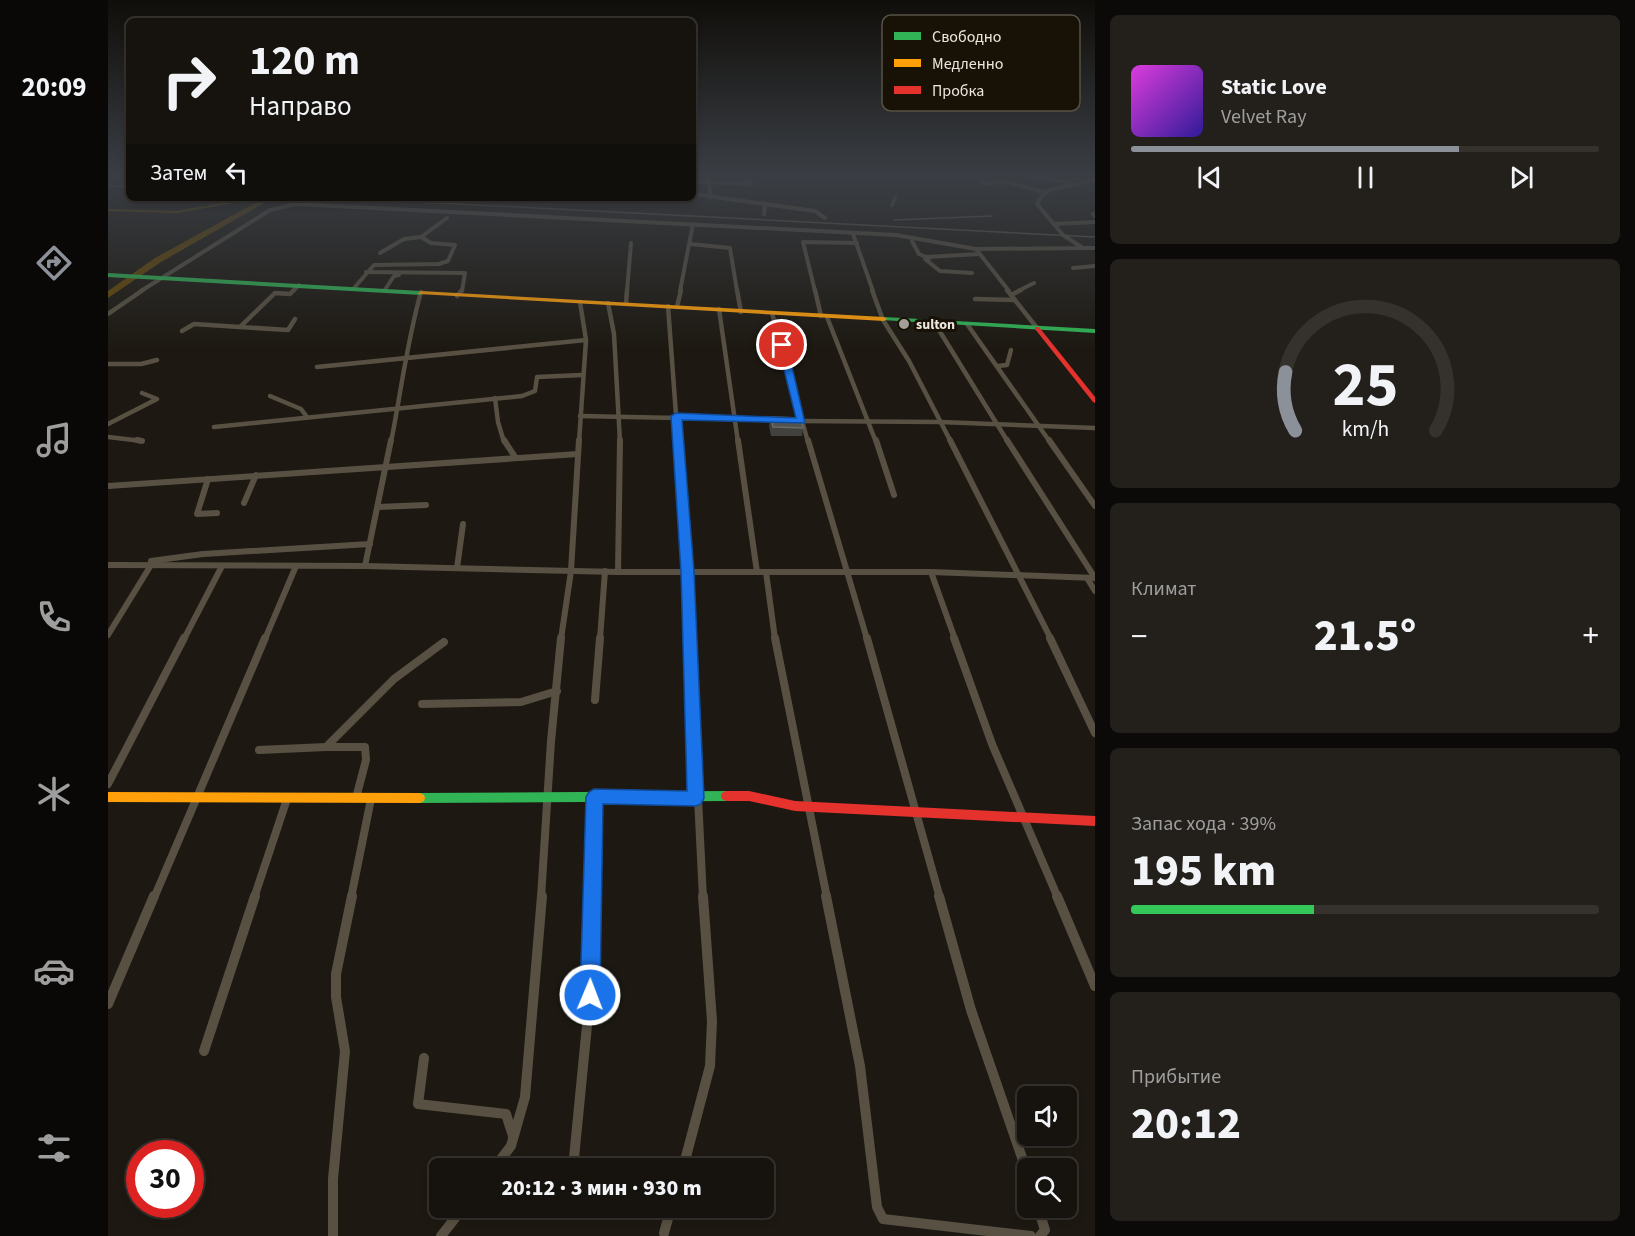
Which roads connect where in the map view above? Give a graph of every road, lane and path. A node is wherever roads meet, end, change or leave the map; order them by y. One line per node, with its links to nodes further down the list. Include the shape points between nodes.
1 (232, 234): 23 (street)
2 (426, 234): 7 (street)
3 (692, 234): 11 (street)
4 (848, 234): 5 (street)
5 (853, 234): 10 (street); 14 (street, via 923,238)
6 (1061, 234): 12 (street)
7 (421, 237): 15 (street, via 404,239); 19 (street, via 431,243 455,245 448,261 374,265)
8 (912, 241): 16 (street, via 919,254)
9 (630, 243): 35 (street)
10 (857, 243): 41 (street, via 803,242); 43 (street)
11 (691, 244): 36 (street); 38 (street, via 730,248)
12 (1083, 248): 13 (street); 14 (street)
13 (1095, 248)
14 (977, 252): 16 (street); 29 (street)
15 (380, 253)
16 (943, 257): 20 (street, via 925,259 944,274)
17 (1095, 267): 18 (street)
18 (1073, 268)
19 (366, 272): 21 (street); 26 (street)
20 (972, 273)
21 (401, 274): 27 (street, via 394,276); 30 (street, via 465,273 462,292)
22 (110, 275): 23 (street)
23 (159, 279): 25 (street); 39 (street)
24 (1034, 284): 29 (street)
25 (299, 285): 26 (street); 46 (street, via 290,294 275,293)
26 (354, 288): 27 (street)
27 (384, 291): 28 (street)
28 (422, 292): 30 (street); 52 (street)
29 (1011, 295): 32 (street)
30 (457, 296): 33 (street)
31 (975, 299): 32 (street)
32 (1015, 300): 47 (street)
33 (580, 302): 34 (street); 50 (street)
34 (608, 303): 35 (street); 66 (street)
35 (626, 304): 36 (street)
36 (673, 307): 37 (street); 63 (street)
37 (719, 309): 38 (street); 67 (street)
38 (741, 312): 40 (street)
39 (108, 314)
40 (772, 314): 41 (street); 70 (street)
41 (824, 317): 43 (street); 71 (street)
42 (295, 320): 46 (street, via 288,330)
43 (883, 320): 44 (street); 72 (street, via 909,361)
44 (934, 322): 45 (street); 74 (street)
45 (967, 324): 47 (street); 55 (street)
46 (240, 327): 48 (street, via 194,324)
47 (1037, 328): 49 (street); 61 (street)
48 (182, 331)
49 (1095, 331)
50 (586, 340): 52 (street); 57 (street)
51 (1011, 350): 55 (street, via 1007,365)
52 (406, 356): 56 (street); 62 (street)
53 (157, 360): 54 (street)
54 (108, 364)
55 (998, 366): 75 (street)
56 (317, 368)
57 (582, 375): 60 (street, via 537,377 533,393); 65 (street)
58 (142, 393): 73 (street, via 156,399)
59 (270, 396): 64 (street, via 301,409)
60 (495, 398): 62 (street); 81 (street, via 502,438)
61 (1095, 401)
62 (397, 408): 64 (street); 82 (street)
63 (676, 416): 66 (street); 67 (street); 105 (street)
64 (307, 417): 76 (street)
65 (580, 417): 66 (street); 80 (street)
66 (619, 417): 104 (street)
67 (733, 418): 68 (street); 106 (street)
68 (783, 420)
69 (792, 421): 70 (street)
70 (802, 421): 71 (street); 102 (street)
71 (869, 421): 72 (street); 86 (street)
72 (939, 422): 74 (street); 108 (street)
73 (108, 424)
74 (995, 424): 75 (street); 109 (street, via 1021,459)
75 (1039, 426): 77 (street); 89 (street)
76 (214, 427)
77 (1095, 428)
78 (108, 437): 79 (street)
79 (142, 441)
80 (578, 454): 81 (street); 101 (street)
81 (515, 457): 82 (street)
82 (387, 468): 83 (street); 90 (street)
83 (256, 475): 84 (street); 87 (street)
84 (208, 478): 85 (street); 91 (street, via 197,514)
85 (108, 486)
86 (894, 495)
87 (244, 503)
88 (426, 505): 90 (street)
89 (1095, 506)
90 (378, 507): 93 (street)
91 (217, 513)
92 (463, 524): 100 (street)
93 (370, 544): 95 (street, via 203,554); 99 (street)
94 (108, 565): 95 (street)
95 (123, 565): 96 (street)
96 (151, 565): 97 (street); 111 (street)
97 (222, 566): 98 (street); 119 (street)
98 (296, 566): 99 (street); 122 (street)
99 (365, 566): 100 (street)
100 (457, 568): 101 (street)
101 (571, 571): 103 (street); 113 (street, via 561,626)
102 (848, 571): 106 (street); 107 (street); 129 (street)
103 (604, 572): 104 (street); 114 (street)
104 (618, 572): 105 (street)
105 (687, 572): 106 (street); 125 (street)
106 (761, 572): 128 (street)
107 (931, 572): 108 (street); 130 (street)
108 (1020, 575): 109 (street); 116 (street)
109 (1092, 578): 110 (street)
110 (1095, 591)
111 (108, 635)
112 (444, 642): 117 (street, via 394,680)
113 (557, 691): 115 (street, via 521,702); 124 (street)
114 (595, 700)
115 (422, 704)
116 (1095, 733)
117 (326, 747): 118 (street); 123 (street, via 365,747 366,760)
118 (259, 750)
119 (108, 784)
120 (108, 797): 122 (street)
121 (594, 797): 124 (street); 125 (street); 138 (street, via 590,995)
122 (195, 798): 126 (street); 133 (street)
123 (356, 798): 126 (street); 127 (street)
124 (546, 798): 127 (street); 136 (street, via 537,970 525,1097)
125 (696, 798): 128 (street, via 749,796 785,805); 139 (street, via 712,1038 710,1066)
126 (287, 799): 134 (street)
127 (371, 799): 145 (street, via 336,974 345,1051 333,1179)
128 (810, 806): 129 (street); 147 (street, via 860,1066 877,1207 883,1219)
129 (914, 810): 130 (street); 140 (street, via 971,1010)
130 (1022, 819): 131 (street); 132 (street)
131 (1095, 821)
132 (1095, 986)
133 (108, 1004)
134 (204, 1051)
135 (424, 1058): 136 (street, via 418,1104 506,1114)
136 (513, 1136): 137 (street)
137 (502, 1158)
138 (574, 1158)
139 (686, 1158)
140 (1022, 1158)
141 (456, 1218): 146 (street)
142 (668, 1218): 144 (street)
143 (1042, 1218): 148 (street, via 1046,1230)
144 (664, 1233)
145 (333, 1236)
146 (441, 1236)
147 (1031, 1236)
148 (1040, 1236)

